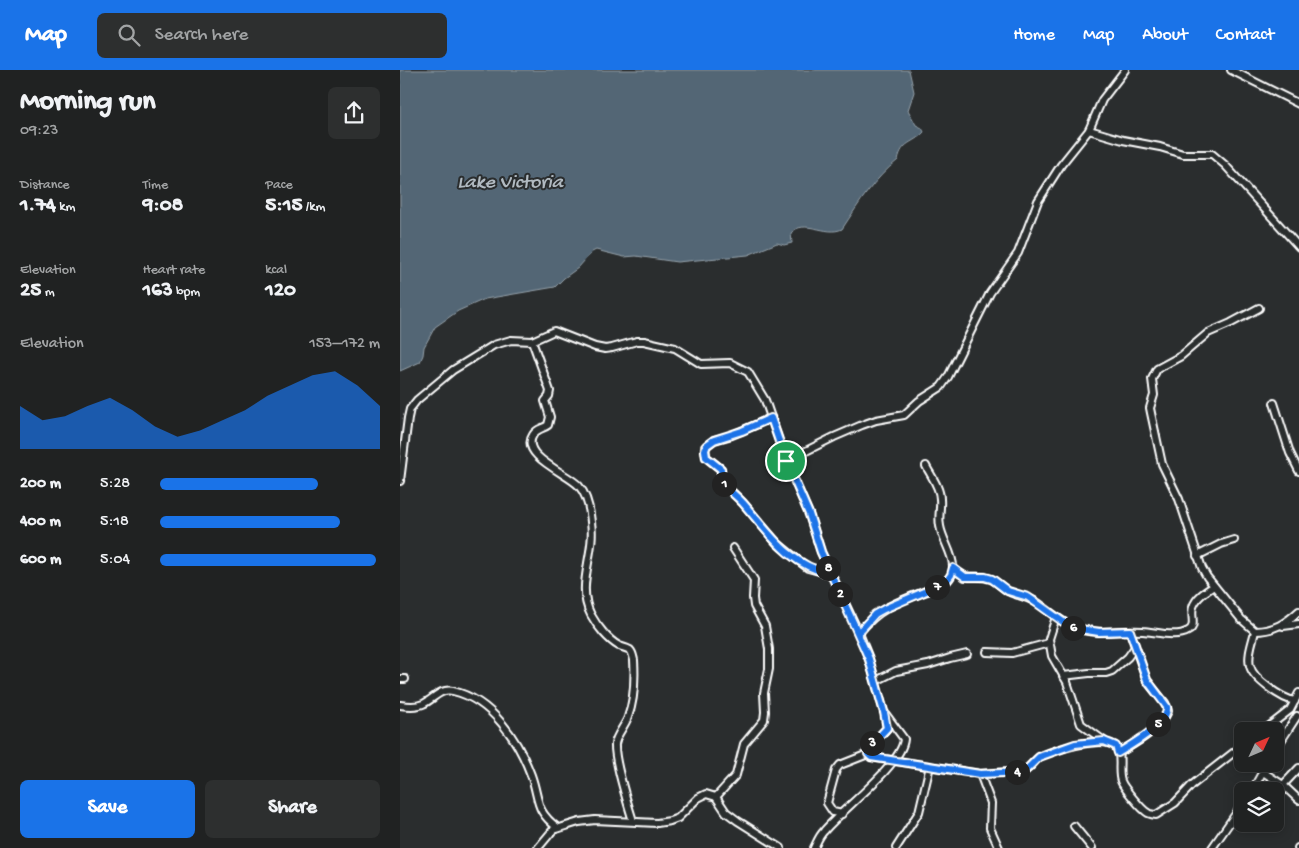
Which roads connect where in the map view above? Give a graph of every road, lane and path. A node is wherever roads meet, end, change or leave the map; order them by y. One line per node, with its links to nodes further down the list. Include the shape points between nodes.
1 (1125, 70): 4 (street, via 1102,100)
2 (1231, 70): 3 (street)
3 (1299, 104)
4 (1089, 130): 5 (street, via 1183,154 1212,154); 10 (street, via 1038,201 1014,261 990,293 941,387 900,417 862,425)
5 (1299, 246)
6 (1259, 308): 16 (street, via 1208,333 1153,375 1154,395 1150,408 1159,452 1179,499)
7 (532, 341): 9 (street, via 554,331 604,349 641,341 675,348 701,364 736,365 748,372 755,382); 13 (street, via 517,339 494,345 454,370 416,400 408,418); 56 (street, via 550,391 545,403 550,417 548,425 535,431 530,442 532,449 548,465 574,481 585,497 592,537 585,576 587,604 598,626 615,643 630,650 634,659 629,715 615,742)
8 (1274, 403): 12 (street)
9 (771, 418): 10 (street); 18 (street, via 710,443 705,447 706,457 721,469 724,484 786,552 808,568)
10 (786, 461): 18 (street)
11 (926, 466): 17 (street, via 940,494 940,529 950,549)
12 (1299, 471)
13 (400, 481)
14 (1234, 540): 16 (street)
15 (733, 548): 54 (street, via 754,580 754,606 763,621 769,649 768,669 764,720 744,744 736,775)
16 (1197, 556): 19 (street)
17 (953, 568): 21 (street, via 965,577 992,579 1008,591 1028,597); 26 (street, via 945,583 875,614)
18 (831, 574): 26 (street)
19 (1214, 586): 24 (street, via 1194,604 1192,629 1188,632); 25 (street)
20 (1299, 611): 23 (street)
21 (1056, 617): 24 (street, via 1083,630); 27 (street)
22 (1299, 624): 23 (street)
23 (1279, 627): 25 (street)
24 (1130, 631): 28 (street)
25 (1255, 631): 34 (street, via 1249,664 1252,672 1276,693)
26 (858, 633): 32 (street)
27 (1049, 643): 29 (street, via 1012,653); 31 (street, via 1052,656)
28 (1135, 647): 31 (street, via 1112,671); 43 (street, via 1151,688 1168,711 1146,736)
29 (987, 652)
30 (967, 654): 32 (street, via 896,671)
31 (1064, 676): 41 (street, via 1081,724)
32 (876, 681): 37 (street)
33 (1299, 693): 34 (street)
34 (1295, 701): 36 (street)
35 (400, 705): 62 (street, via 418,706 447,690 460,693 486,708 501,722 520,751 541,811)
36 (1290, 710): 38 (street); 39 (street)
37 (884, 712): 44 (street, via 887,728 869,747); 45 (street, via 904,739 904,745)
38 (1298, 717): 40 (street)
39 (1274, 722)
40 (1284, 737)
41 (1104, 741): 43 (street, via 1116,746); 49 (street, via 1069,746 1039,757 1024,772)
42 (1234, 752): 43 (street, via 1192,785 1175,804 1156,815 1148,814 1121,783)
43 (1118, 753)
44 (868, 754): 45 (street); 57 (street, via 843,763 836,770 827,803 833,812)
45 (894, 760): 46 (street); 57 (street)
46 (930, 766): 49 (street); 66 (street, via 919,812)
47 (1299, 768): 52 (street)
48 (1263, 772): 50 (street); 51 (street)
49 (980, 774): 67 (street, via 991,803 990,828)
50 (1257, 782)
51 (1278, 782)
52 (1284, 784)
53 (1284, 786): 55 (street)
54 (716, 798): 60 (street, via 703,794 684,813 670,821); 64 (street, via 733,818)
55 (1299, 800)
56 (629, 808): 59 (street); 60 (street)
57 (842, 814): 65 (street, via 825,830)
58 (1234, 816): 69 (street)
59 (618, 821): 60 (street); 62 (street, via 587,820)
60 (633, 822)
61 (1074, 826): 68 (street)
62 (558, 828): 63 (street)
63 (538, 848)
64 (781, 848)
65 (814, 848)
66 (896, 848)
67 (999, 848)
68 (1092, 848)
69 (1212, 848)

